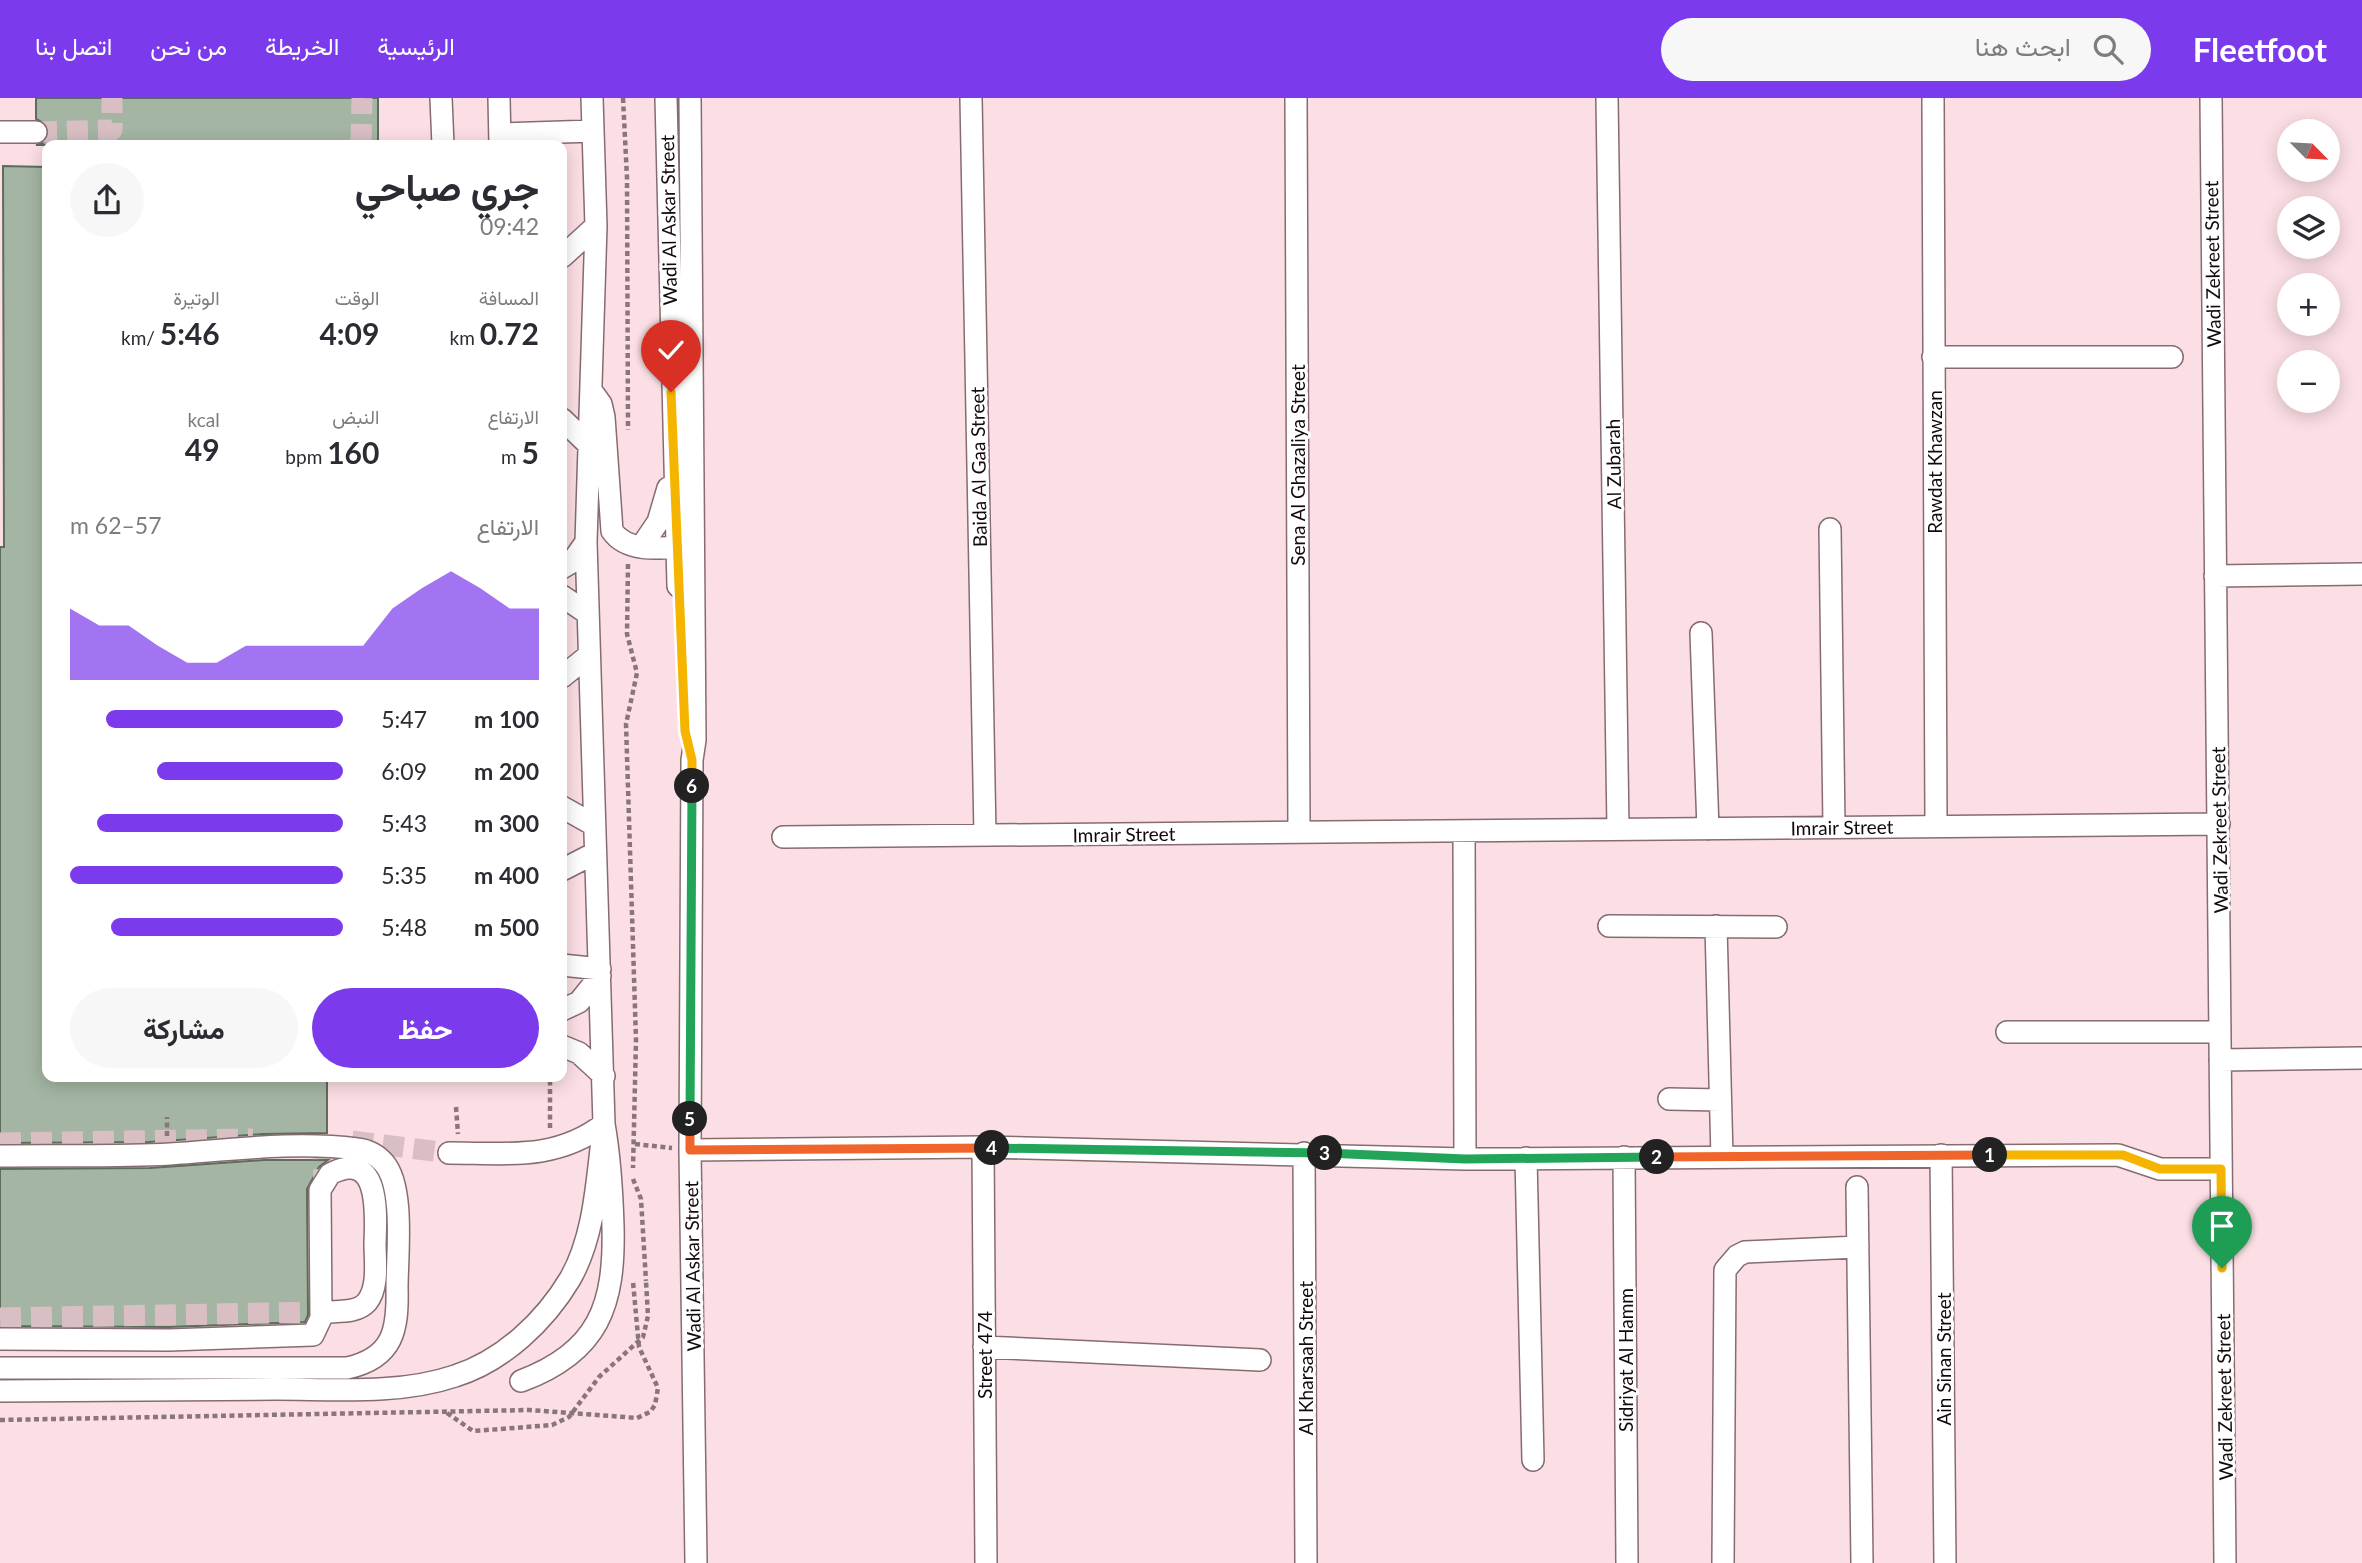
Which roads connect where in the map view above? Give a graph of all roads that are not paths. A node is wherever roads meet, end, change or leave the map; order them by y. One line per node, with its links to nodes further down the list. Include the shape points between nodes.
1 (441, 98): 15 (street)
2 (499, 98): 14 (street)
3 (592, 98): 11 (street)
4 (666, 98): 23 (street, Wadi Al Askar Street)
5 (690, 98): 27 (street, Wadi Al Askar Street)
6 (971, 98): 45 (street, Baida Al Gaa Street)
7 (1296, 98): 44 (street, Sena Al Ghazaliya Street)
8 (1607, 98): 42 (street, Al Zubarah)
9 (1933, 98): 18 (street, Rawdat Khawzan)
10 (2211, 98): 30 (street, Wadi Zekreet Street)
11 (593, 131): 14 (street); 16 (street)
12 (0, 132): 13 (street)
13 (36, 132)
14 (500, 139)
15 (443, 140)
16 (596, 226): 17 (street); 20 (street)
17 (567, 252)
18 (1933, 357): 19 (street); 39 (street, Rawdat Khawzan)
19 (2172, 357)
20 (590, 388): 22 (street); 26 (street, via 604,417 610,525 615,535)
21 (567, 424): 22 (street)
22 (589, 445): 25 (street)
23 (673, 466): 26 (street, via 662,513); 27 (street, Wadi Al Askar Street)
24 (1830, 529): 40 (street)
25 (586, 542): 28 (street); 32 (street)
26 (635, 546): 27 (street)
27 (684, 546): 65 (street, Wadi Al Askar Street, via 685,731 692,760)
28 (567, 565)
29 (2362, 574): 30 (street)
30 (2216, 576): 37 (street, Wadi Zekreet Street)
31 (567, 599): 32 (street)
32 (587, 613): 34 (street)
33 (1701, 633): 41 (street)
34 (589, 656): 35 (street); 38 (street)
35 (567, 673)
36 (567, 810): 38 (street)
37 (2219, 824): 39 (street, Imrair Street); 56 (street, Wadi Zekreet Street)
38 (594, 825): 47 (street)
39 (1936, 826): 40 (street, Imrair Street)
40 (1834, 827): 41 (street, Imrair Street)
41 (1708, 828): 42 (street, Imrair Street)
42 (1618, 829): 43 (street, Imrair Street)
43 (1464, 831): 44 (street, Imrair Street); 73 (street)
44 (1299, 832): 45 (street, Imrair Street)
45 (985, 835): 46 (street, Imrair Street)
46 (783, 837)
47 (595, 853): 48 (street); 53 (street)
48 (567, 867)
49 (1609, 926): 50 (street)
50 (1716, 926): 51 (street); 62 (street)
51 (1776, 927)
52 (567, 966): 53 (street)
53 (600, 972): 54 (street, via 579,1002); 60 (street)
54 (567, 1008)
55 (2007, 1032): 56 (street)
56 (2220, 1032): 59 (street, Wadi Zekreet Street)
57 (567, 1048): 60 (street)
58 (2362, 1058): 59 (street)
59 (2220, 1060): 74 (street, Wadi Zekreet Street)
60 (604, 1076): 63 (street)
61 (1669, 1099): 62 (street)
62 (1720, 1100): 71 (street)
63 (604, 1125): 66 (street, via 575,1144 546,1152); 82 (street, via 612,1190 610,1295 583,1344 558,1365); 83 (street, via 591,1217 571,1276 536,1324 479,1367 432,1382 358,1389)
64 (983, 1147): 65 (street); 67 (street); 79 (street, Street 474)
65 (690, 1150): 85 (street, Wadi Al Askar Street)
66 (449, 1153)
67 (1304, 1153): 73 (street); 87 (street, Al Kharsaah Street)
68 (1941, 1155): 71 (street); 74 (street, via 2118,1155 2160,1169); 91 (street, Ain Sinan Street)
69 (0, 1156): 81 (street, via 360,1149 383,1161 396,1185 398,1308 394,1332 381,1353 347,1368)
70 (1624, 1157): 71 (street); 72 (street); 88 (street, Sidriyat Al Hamm)
71 (1722, 1157)
72 (1526, 1158): 73 (street); 84 (street)
73 (1465, 1159)
74 (2221, 1169): 92 (street, Wadi Zekreet Street)
75 (1857, 1187): 76 (street)
76 (1858, 1247): 89 (street, via 1745,1252 1726,1270); 90 (street)
77 (326, 1312): 78 (street, via 359,1308 374,1284 376,1196 366,1176 353,1170 330,1174 320,1190 321,1318 313,1335)
78 (0, 1339)
79 (984, 1348): 80 (street); 86 (street, Street 474)
80 (1260, 1360)
81 (0, 1368)
82 (521, 1381)
83 (0, 1391)
84 (1533, 1460)
85 (696, 1563)
86 (986, 1563)
87 (1306, 1563)
88 (1627, 1563)
89 (1723, 1563)
90 (1862, 1563)
91 (1945, 1563)
92 (2225, 1563)

